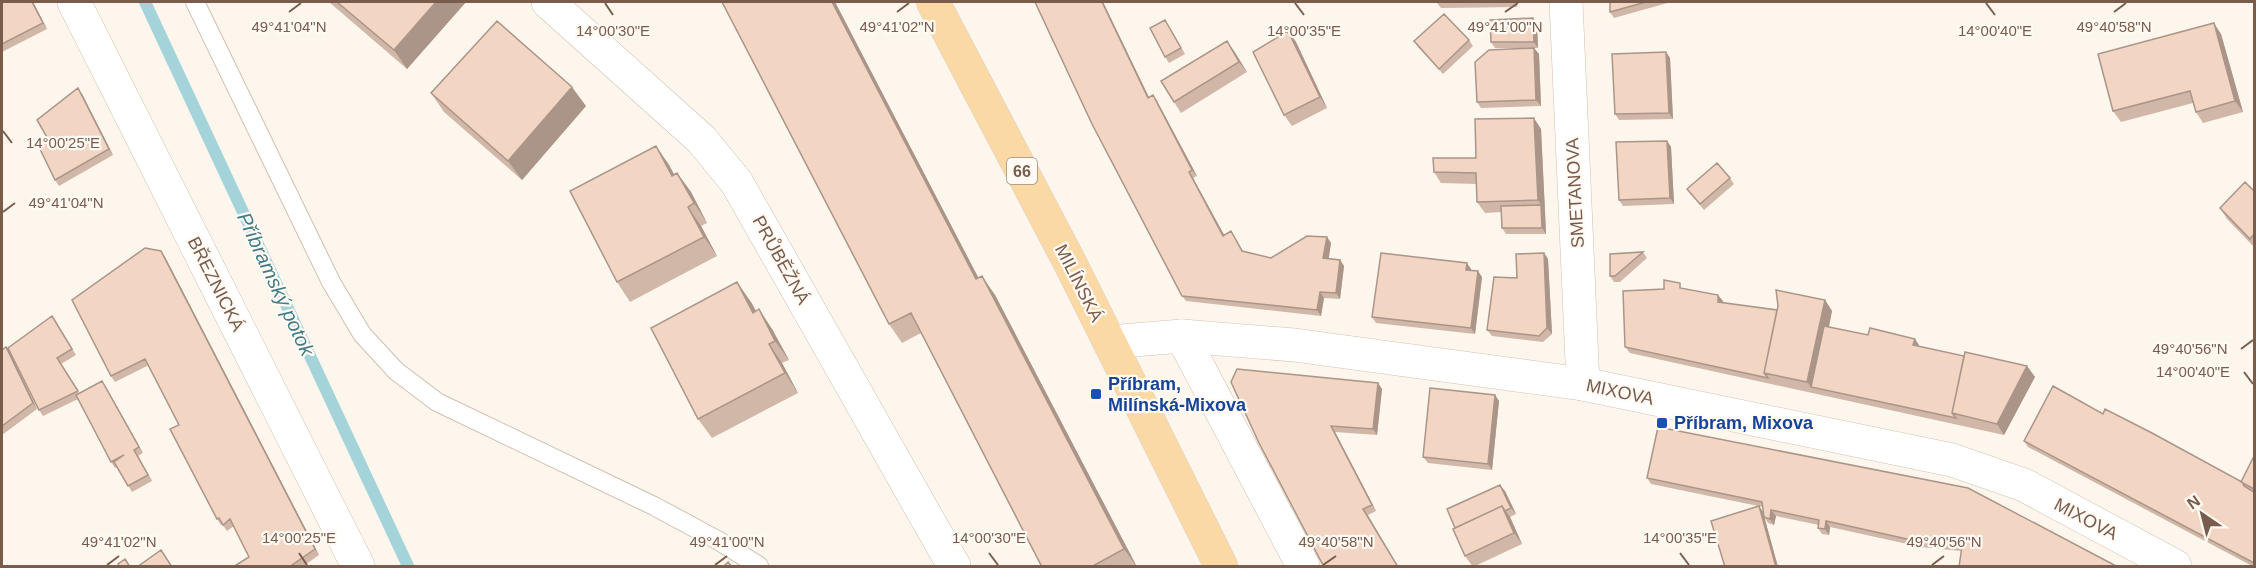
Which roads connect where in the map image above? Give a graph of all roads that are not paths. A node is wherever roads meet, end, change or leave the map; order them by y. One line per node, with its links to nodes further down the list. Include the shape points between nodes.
1 (74, 2): 9 (street, BŘEZNICKÁ)
2 (195, 2): 10 (lane, via 331,282 362,333 396,371 437,402 654,507)
3 (548, 2): 11 (street, PRŮBĚŽNÁ, via 702,140 737,183)
4 (933, 2): 7 (main road, MILÍNSKÁ / 66)
5 (1566, 2): 8 (street, SMETANOVA)
6 (1182, 336): 7 (street, MIXOVA); 8 (street, MIXOVA, via 1294,345); 13 (street)
7 (1109, 342): 12 (main road, MILÍNSKÁ / 66)
8 (1583, 384): 14 (street, MIXOVA, via 1952,460 2024,485)
9 (358, 567)
10 (759, 567)
11 (954, 567)
12 (1221, 567)
13 (1303, 567)
14 (2175, 567)

